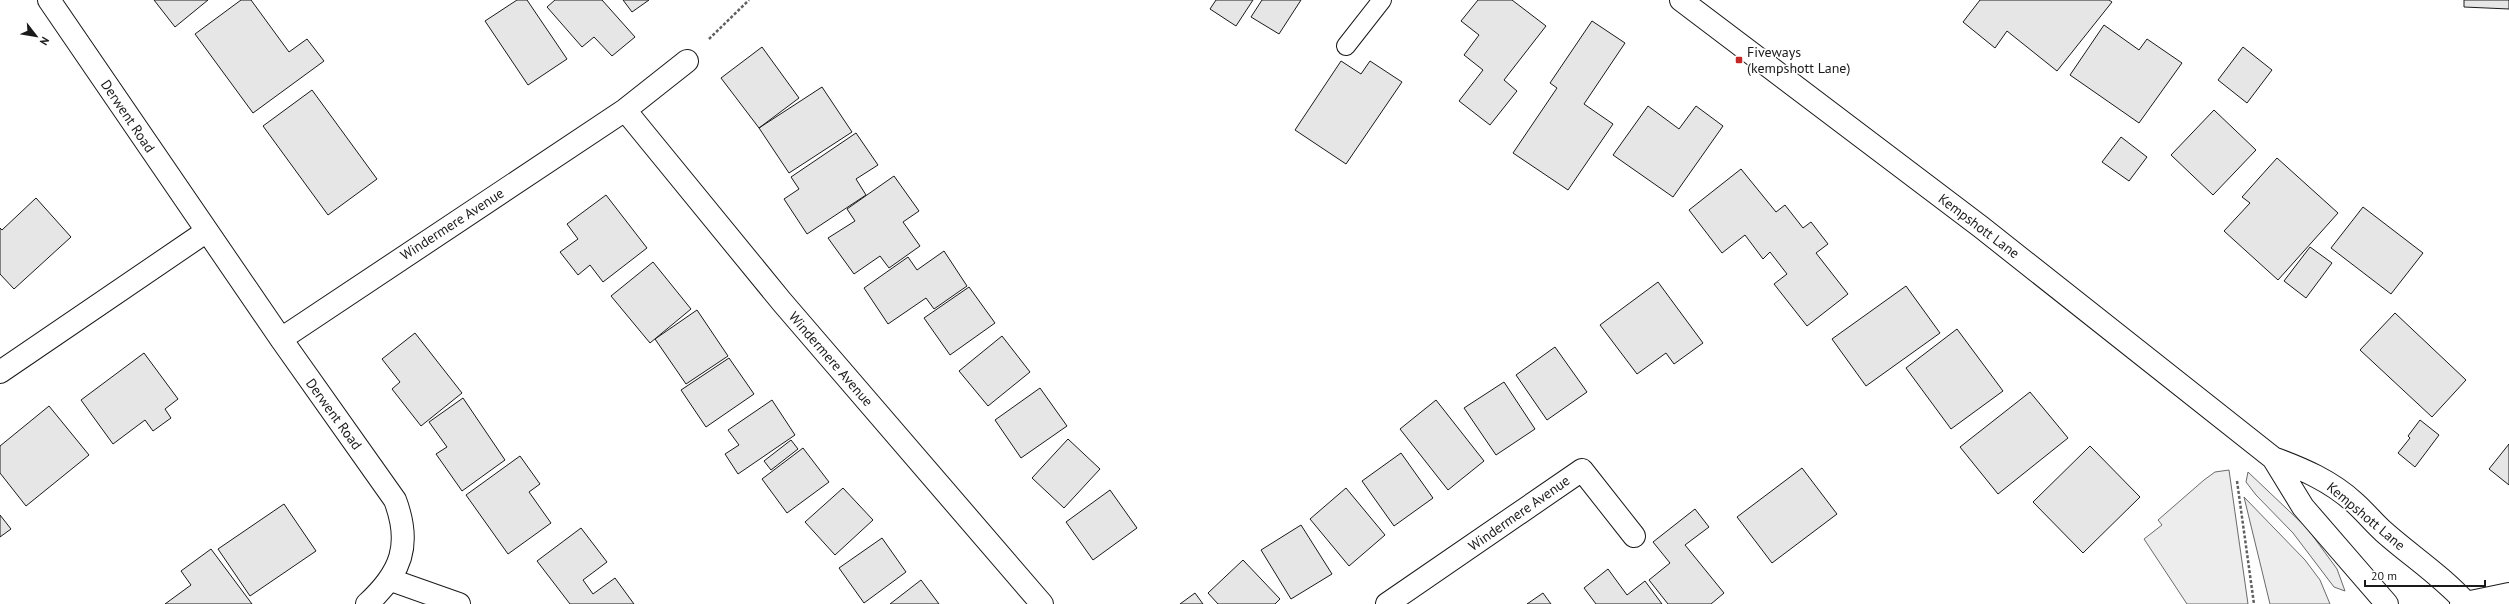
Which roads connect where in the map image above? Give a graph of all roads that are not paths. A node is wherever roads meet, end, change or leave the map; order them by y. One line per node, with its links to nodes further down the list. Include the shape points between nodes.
1 (49, 0): 7 (street, Derwent Road)
2 (1382, 0): 4 (lane)
3 (1681, 0): 10 (street, Kempshott Lane, via 1987,232)
4 (1346, 46)
5 (687, 61): 6 (street, Windermere Avenue)
6 (625, 110): 8 (street, Windermere Avenue); 17 (street, Windermere Avenue, via 782,302)
7 (207, 231): 8 (street, Derwent Road); 9 (street)
8 (280, 339): 12 (street, Derwent Road, via 395,500 402,517 403,533 402,548)
9 (0, 372)
10 (2273, 458): 14 (street, Kempshott Lane, via 2311,472 2333,486 2446,582); 19 (street, Kempshott Lane, via 2303,507)
11 (1634, 536): 18 (street, Windermere Avenue, via 1582,470)
12 (390, 580): 15 (street, Derwent Road); 16 (street)
13 (2509, 594): 14 (street)
14 (2465, 603)
15 (367, 604)
16 (459, 604)
17 (1042, 604)
18 (1387, 604)
19 (2388, 604)

